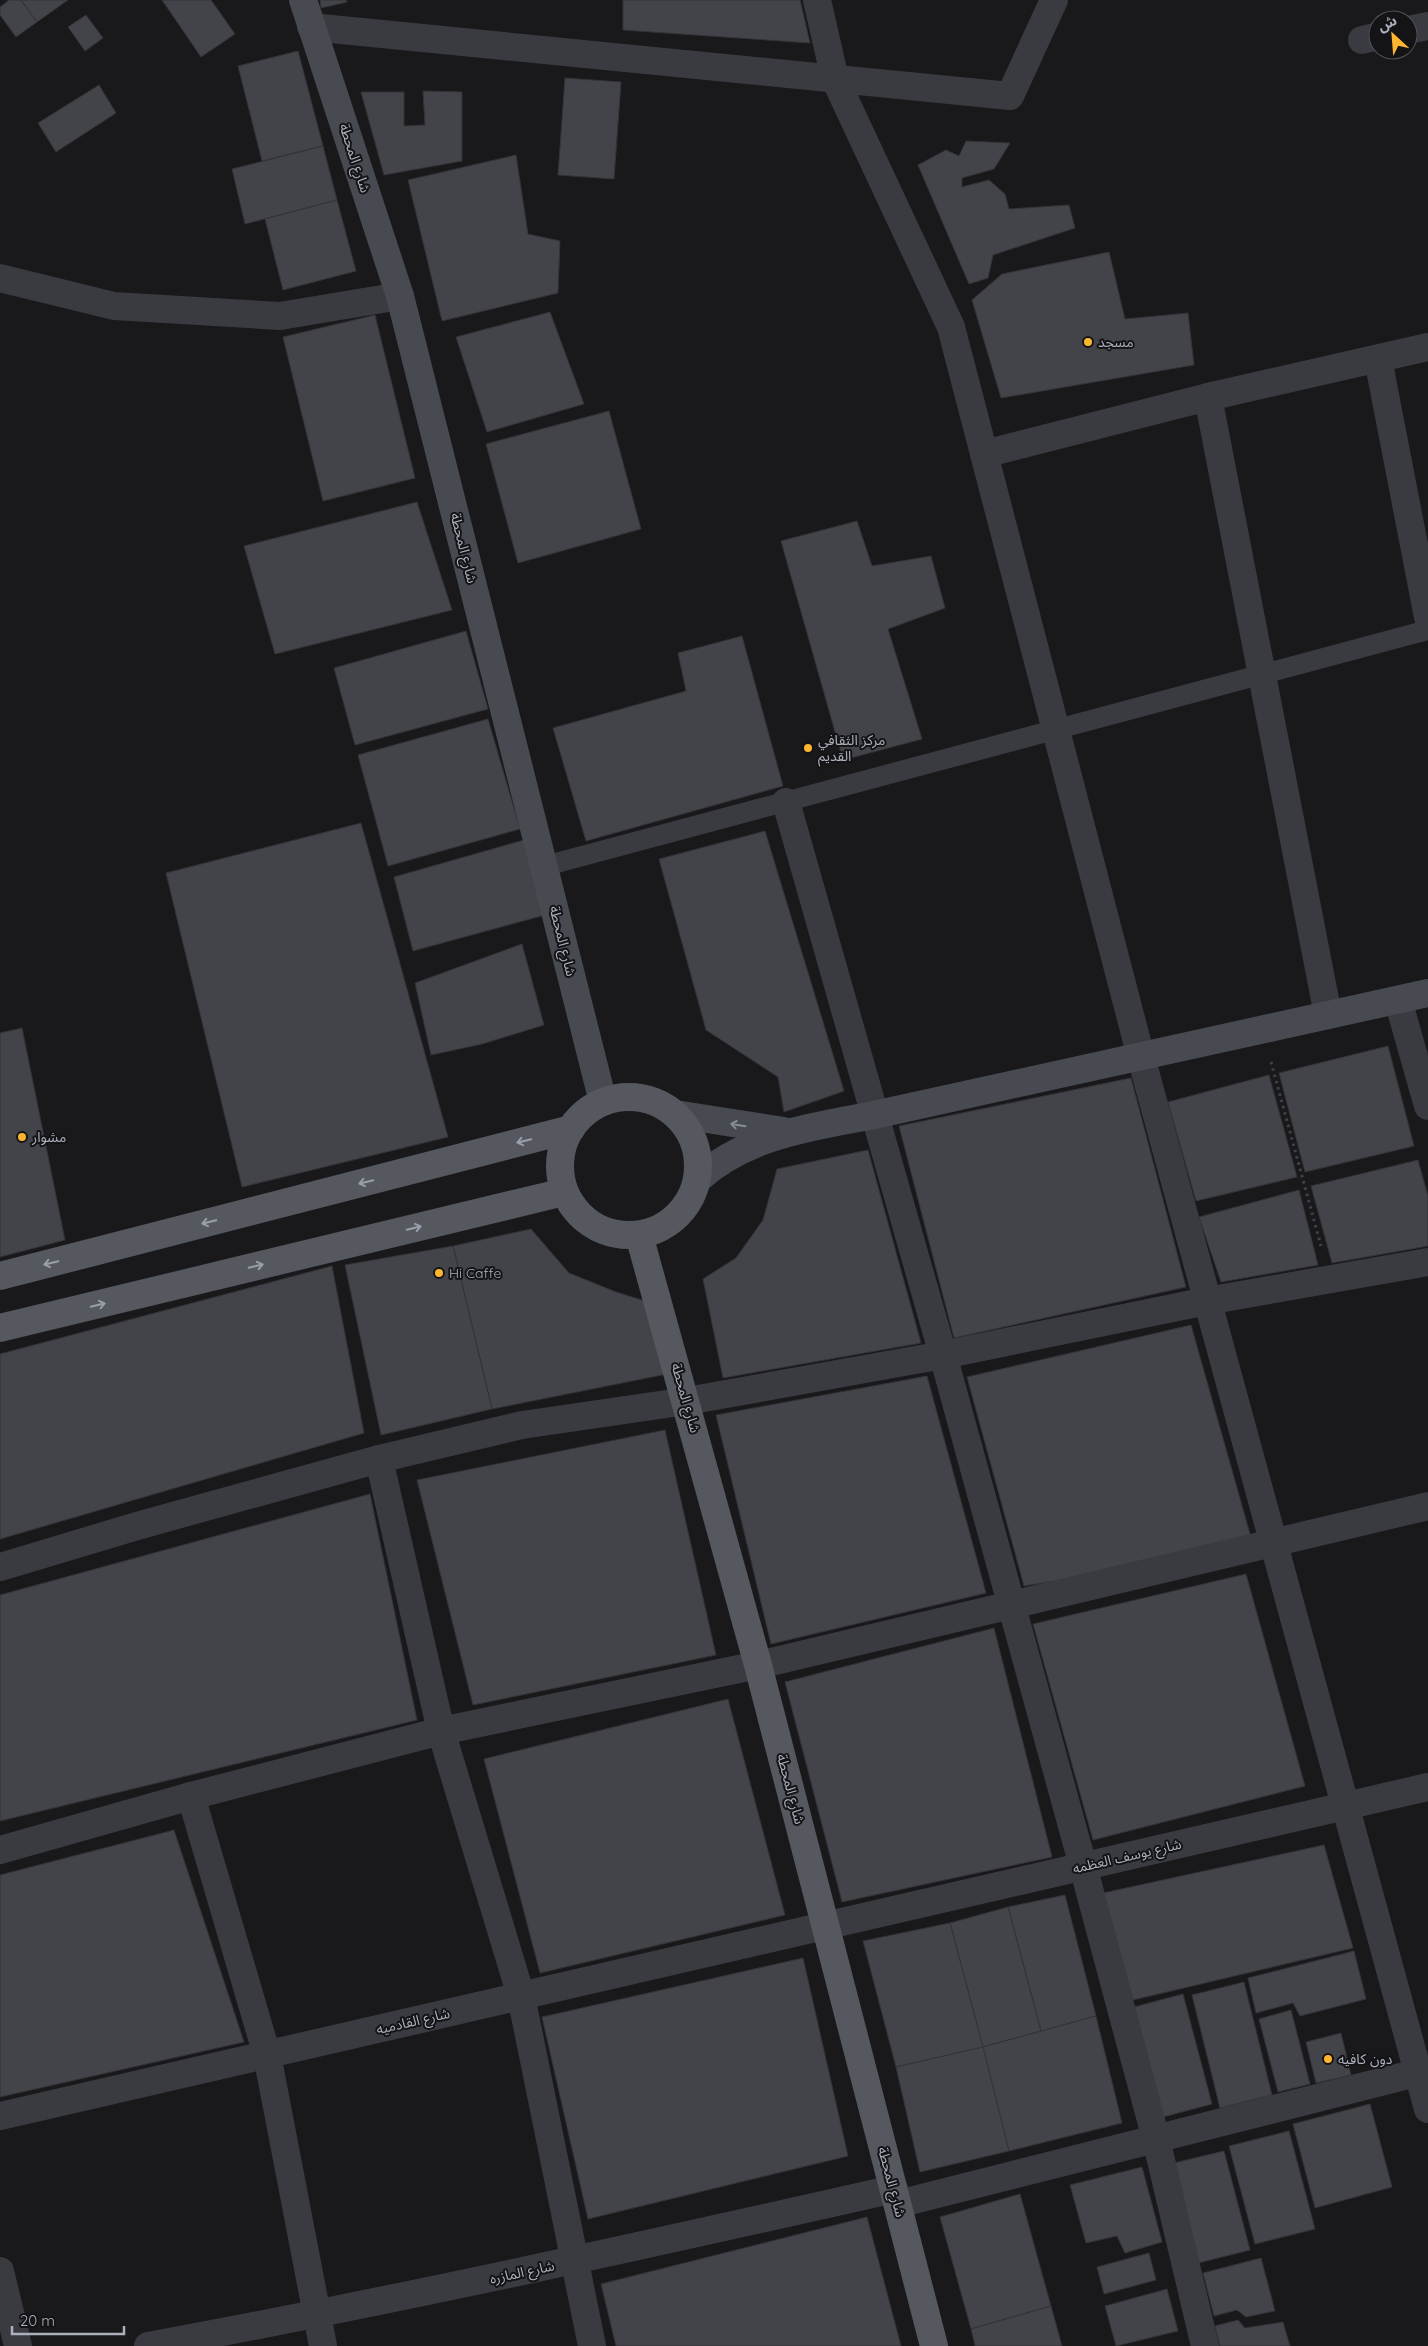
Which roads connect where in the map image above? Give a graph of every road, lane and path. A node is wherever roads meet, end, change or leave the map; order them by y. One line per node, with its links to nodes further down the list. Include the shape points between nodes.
1 (303, 0): 4 (main road, شارع المحطة)
2 (816, 0): 5 (street)
3 (1054, 0): 5 (street, via 1010,96)
4 (311, 27): 5 (street); 7 (main road, شارع المحطة)
5 (835, 79): 11 (street, via 951,327)
6 (0, 278): 7 (street, via 114,306 280,316)
7 (400, 296): 17 (main road, شارع المحطة)
8 (1428, 347): 9 (street)
9 (1378, 359): 10 (street); 12 (street)
10 (1208, 397): 11 (street); 14 (street)
11 (984, 454): 15 (street)
12 (1428, 617)
13 (1428, 630): 14 (lane)
14 (1262, 674): 15 (lane); 20 (street)
15 (1056, 729): 16 (lane); 22 (street)
16 (786, 802): 17 (lane); 26 (street)
17 (545, 866): 23 (main road, شارع المحطة)
18 (1428, 993): 19 (main road)
19 (1398, 1000): 20 (main road); 24 (street)
20 (1328, 1015): 21 (main road)
21 (1263, 1030): 22 (main road); 34 (path)
22 (1141, 1057): 26 (main road); 35 (street)
23 (603, 1102): 25 (main road, via 628,1097 653,1101); 27 (main road, via 585,1113)
24 (1428, 1106)
25 (675, 1114): 28 (main road, one-way to 25); 29 (main road, via 690,1133 698,1156)
26 (874, 1115): 28 (main road); 37 (street)
27 (571, 1129): 30 (main road, via 562,1149 559,1171); 33 (main road, one-way to 33)
28 (786, 1132): 29 (main road, via 738,1151 713,1165)
29 (697, 1180): 31 (main road, via 686,1206 666,1225)
30 (564, 1192): 31 (main road, via 576,1212 594,1226 616,1234); 36 (main road, one-way to 30)
31 (639, 1235): 38 (main road, شارع المحطة)
32 (1428, 1262): 34 (street)
33 (0, 1276)
34 (1330, 1279): 35 (street)
35 (1207, 1301): 37 (street); 41 (street)
36 (0, 1328)
37 (943, 1355): 38 (street); 43 (street)
38 (687, 1401): 39 (street, via 522,1425); 44 (main road, شارع المحطة)
39 (379, 1459): 42 (street); 45 (street)
40 (1428, 1506): 41 (street)
41 (1273, 1543): 43 (street); 48 (street)
42 (0, 1568)
43 (1010, 1605): 44 (street); 50 (street)
44 (758, 1665): 45 (street); 51 (main road, شارع المحطة)
45 (442, 1731): 47 (street); 52 (street)
46 (1428, 1787): 48 (street, شارع يوسف العظمه)
47 (191, 1796): 49 (street); 53 (street)
48 (1345, 1806): 50 (street, شارع يوسف العظمه); 54 (street)
49 (0, 1850)
50 (1083, 1866): 51 (street, شارع يوسف العظمه); 57 (street)
51 (826, 1925): 52 (street, شارع القادميه); 58 (main road, شارع المحطة)
52 (520, 1996): 53 (street, شارع القادميه); 59 (street)
53 (267, 2055): 56 (street, شارع القادميه); 61 (street)
54 (1423, 2072): 55 (street); 57 (street, شارع المازره)
55 (1428, 2109)
56 (0, 2116)
57 (1156, 2139): 58 (street, شارع المازره); 67 (street)
58 (896, 2197): 59 (street, شارع المازره); 66 (main road, شارع المحطة)
59 (575, 2261): 61 (street, شارع المازره); 65 (street)
60 (0, 2271): 62 (street)
61 (317, 2315): 63 (street, شارع المازره); 64 (street)
62 (18, 2346)
63 (148, 2346)
64 (323, 2346)
65 (592, 2346)
66 (934, 2346)
67 (1205, 2346)

